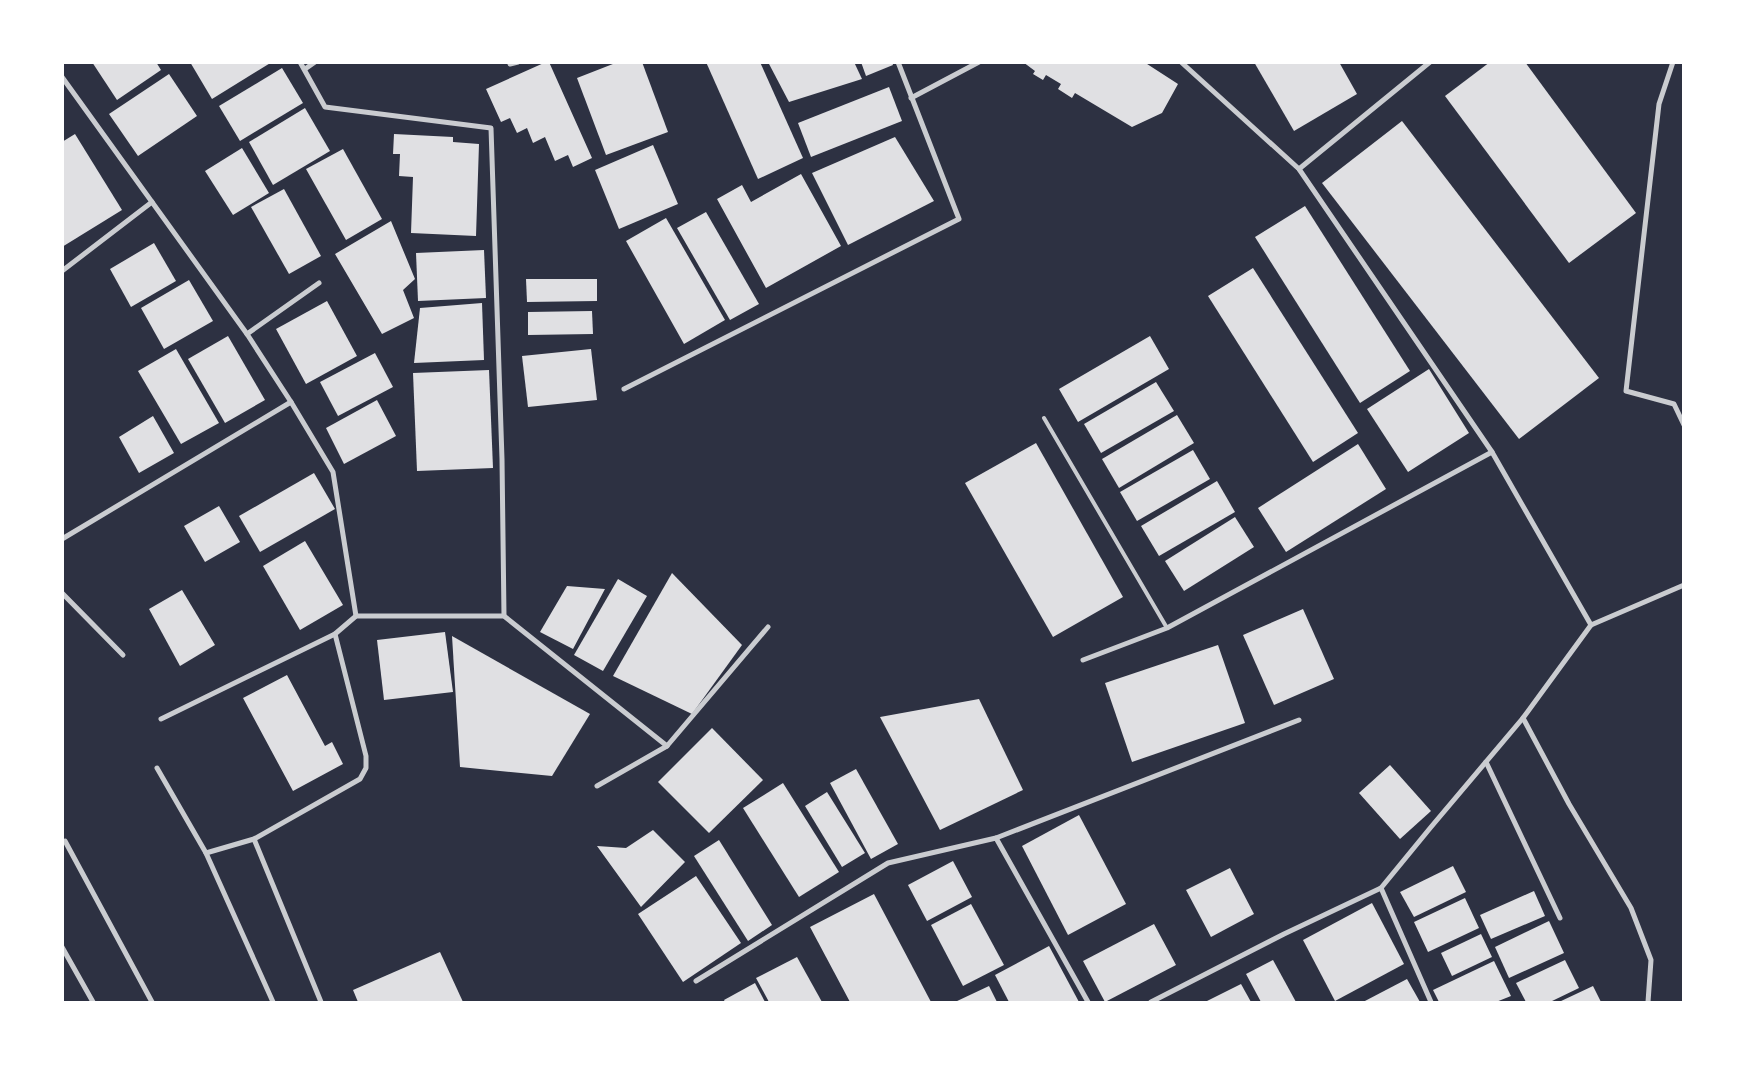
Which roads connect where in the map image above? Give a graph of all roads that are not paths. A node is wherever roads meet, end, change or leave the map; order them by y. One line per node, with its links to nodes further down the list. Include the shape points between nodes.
1 (300, 62): 10 (street)
2 (315, 62): 10 (street)
3 (518, 62): 9 (street)
4 (898, 62): 12 (street)
5 (978, 62): 12 (street)
6 (1181, 62): 13 (street)
7 (1430, 62): 13 (street)
8 (1673, 62): 21 (street, via 1659,104 1626,391 1674,404)
9 (510, 64)
10 (304, 69): 27 (street, via 325,107 491,128)
11 (62, 77): 14 (street)
12 (911, 98): 18 (street, via 960,219)
13 (1299, 169): 22 (street)
14 (152, 202): 15 (street); 17 (street)
15 (62, 271)
16 (319, 283): 17 (street)
17 (247, 334): 19 (street)
18 (624, 389)
19 (291, 402): 23 (street); 26 (street, via 333,472)
20 (1044, 418): 30 (lane)
21 (1684, 425)
22 (1492, 452): 28 (street); 30 (street)
23 (62, 538)
24 (1684, 585): 28 (street)
25 (62, 593): 32 (street)
26 (356, 616): 27 (street); 31 (street)
27 (504, 616): 37 (street)
28 (1591, 625): 34 (street)
29 (768, 627): 37 (street)
30 (1167, 628): 33 (street)
31 (335, 634): 35 (street); 42 (street, via 366,756 366,768 360,779)
32 (123, 655)
33 (1083, 660)
34 (1523, 718): 38 (street); 56 (street, via 1569,804 1631,908 1651,960)
35 (161, 719)
36 (1298, 720): 41 (street)
37 (667, 746): 40 (street)
38 (1486, 762): 45 (street); 46 (street)
39 (156, 768): 44 (street)
40 (597, 786)
41 (996, 838): 48 (street, via 888,863); 53 (street)
42 (254, 840): 44 (street); 52 (street)
43 (65, 841): 50 (street)
44 (206, 853): 51 (street)
45 (1381, 888): 54 (street); 55 (street)
46 (1560, 918)
47 (62, 947): 49 (street)
48 (696, 981)
49 (93, 1002)
50 (152, 1002)
51 (273, 1002)
52 (321, 1002)
53 (1088, 1002)
54 (1151, 1002)
55 (1431, 1002)
56 (1648, 1002)

